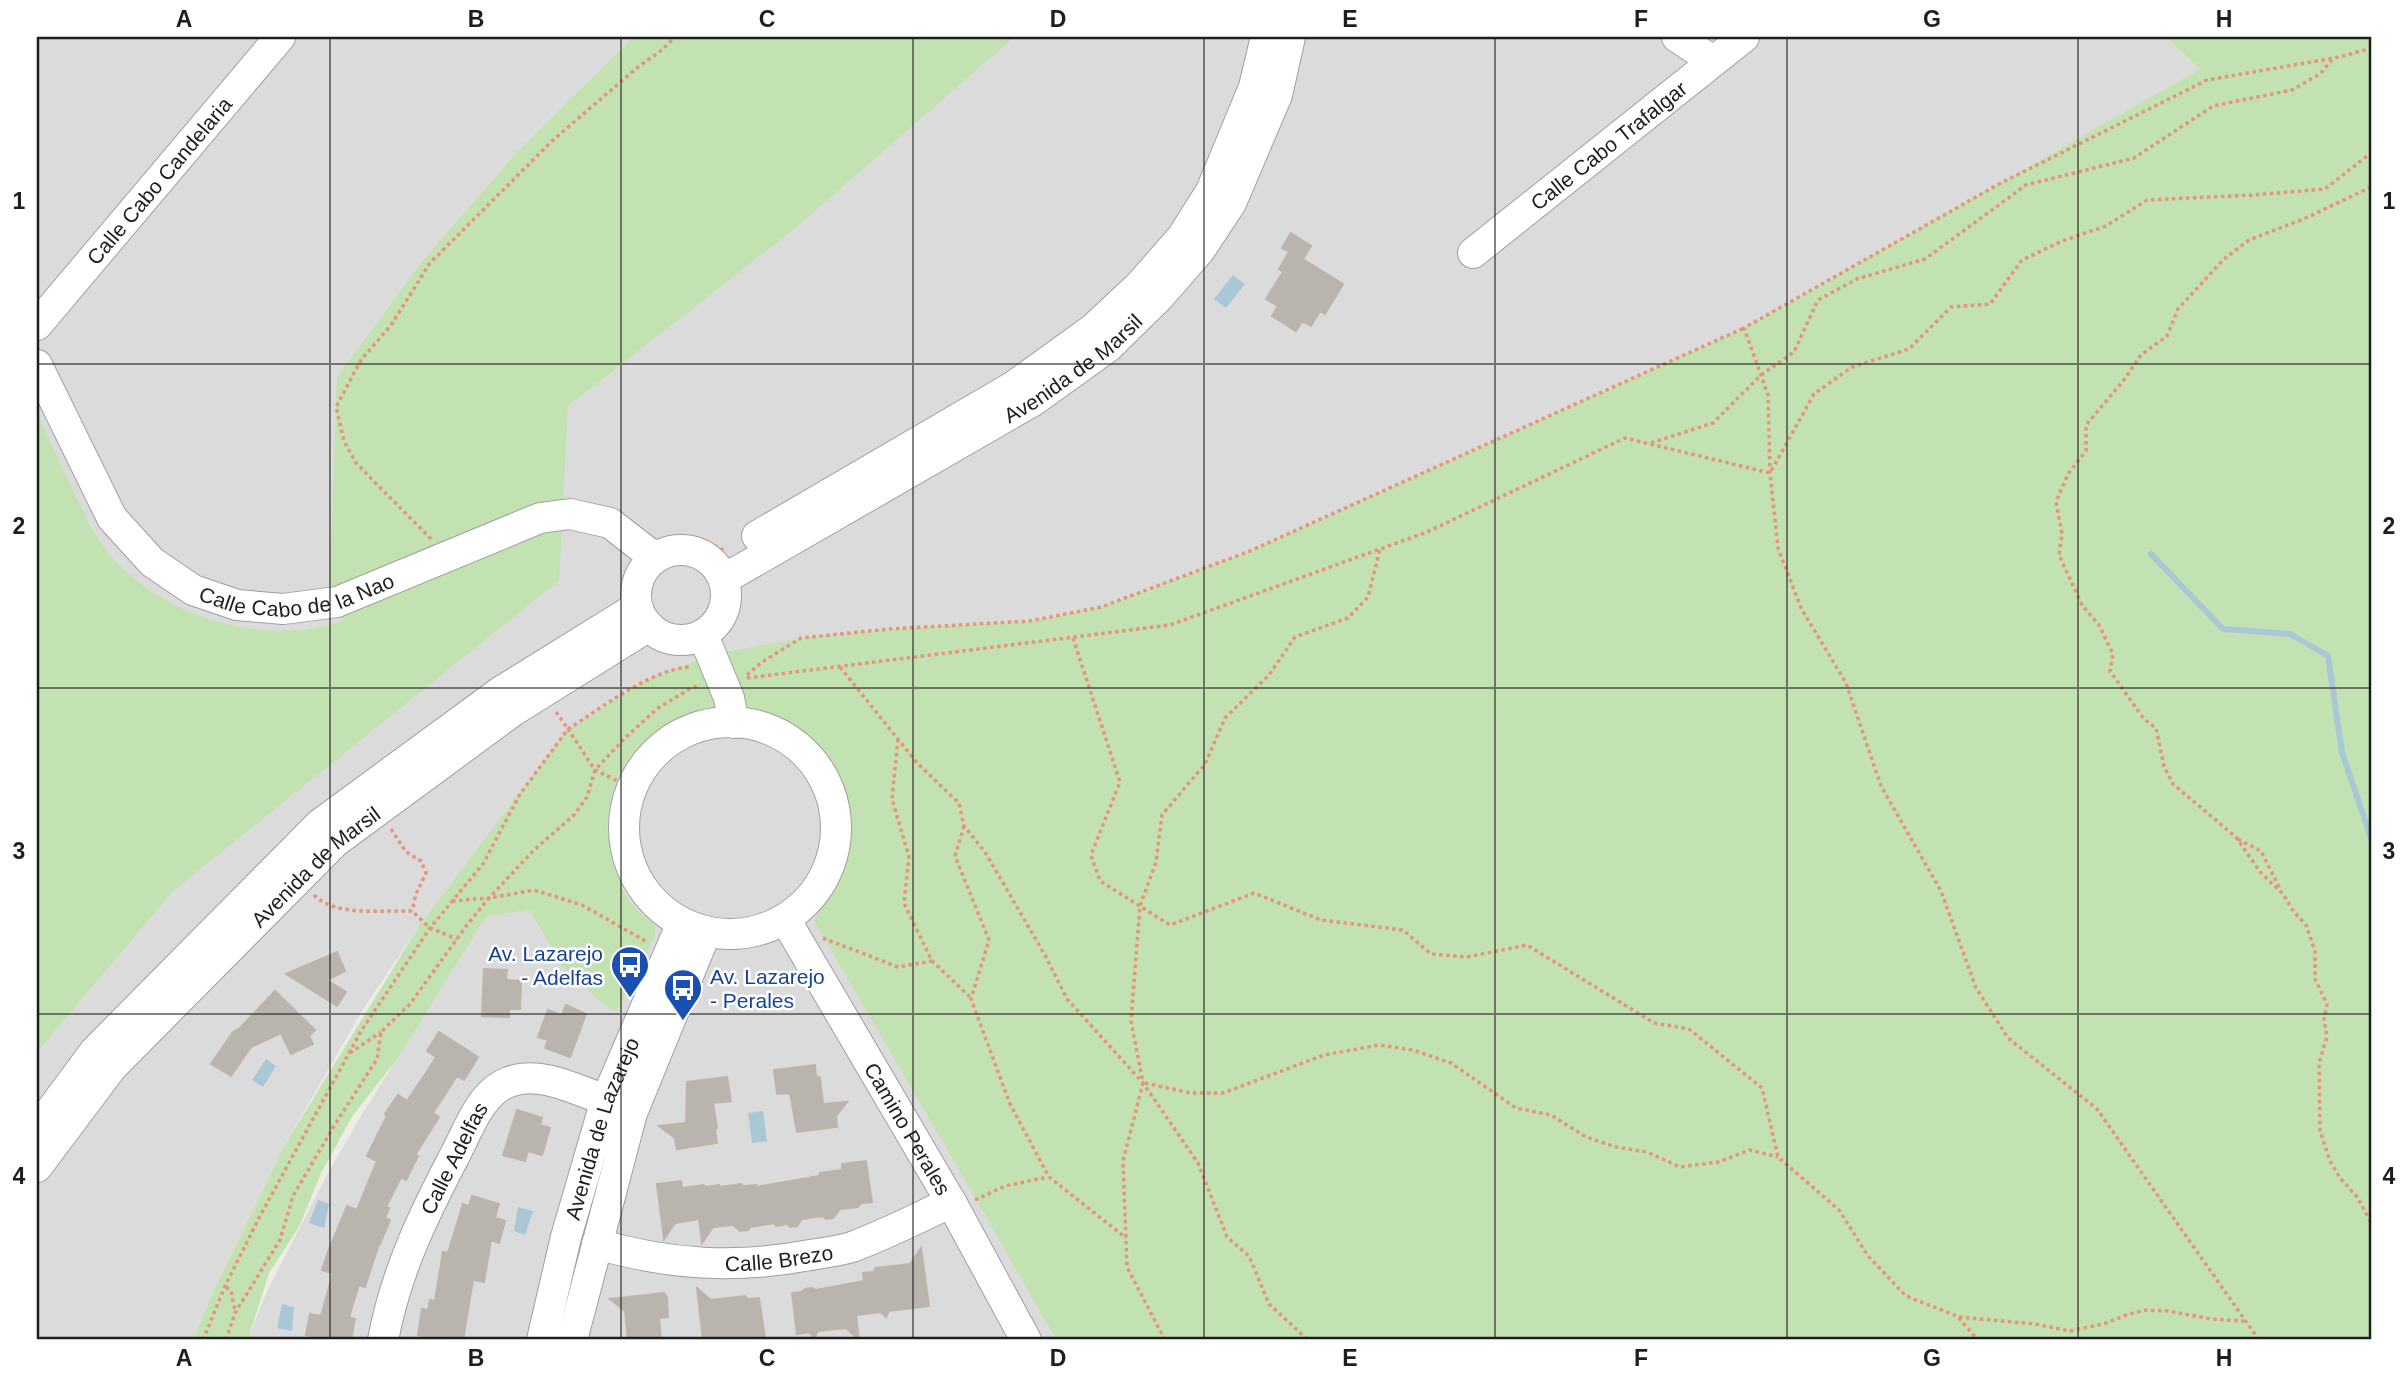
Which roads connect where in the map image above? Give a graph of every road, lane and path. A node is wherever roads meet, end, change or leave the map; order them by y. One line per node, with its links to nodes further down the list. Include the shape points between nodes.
1 (280, 37): 13 (street, Calle Cabo Candelaria)
2 (675, 37): 21 (path, via 553,140 430,263 391,325 360,360 336,407 344,441 356,463 432,541)
3 (1266, 37): 22 (street, Avenida de Marsil, via 1254,87 1210,191 1182,237 1140,285 1093,329 1014,386)
4 (1290, 37): 22 (street, Avenida de Marsil, via 1276,95 1231,203 1200,250 1108,347 1033,401)
5 (1677, 37): 9 (street)
6 (1744, 37): 9 (street, Calle Cabo Trafalgar)
7 (2371, 48): 8 (path)
8 (2333, 59): 14 (path, via 2207,80 1999,184); 16 (path, via 2320,74 2292,90 2213,106 2134,158 2026,185 1925,259 1857,279 1818,300 1794,352)
9 (1713, 61): 12 (street, Calle Cabo Trafalgar)
10 (2371, 153): 18 (path, via 2325,188 2147,200 2106,226 2022,260 1990,304 1951,307 1909,349 1852,367 1814,394)
11 (2371, 187): 36 (path, via 2249,240 2224,260 2178,309 2167,337 2141,355 2086,425 2086,451 2068,474 2056,502 2062,534 2059,555 2082,605 2099,625 2113,654 2110,671 2144,719 2156,728 2173,784)
12 (1472, 253)
13 (37, 325)
14 (1744, 328): 16 (path); 26 (path, via 1250,551 1101,607 1030,621 801,638 742,679)
15 (37, 365): 21 (street, Calle Cabo de la Nao, via 112,518 152,562 193,590 237,605 283,609 337,603)
16 (1761, 374): 17 (path, via 1713,423); 18 (path, via 1768,395)
17 (1649, 444): 18 (path); 19 (path, via 1625,438 1427,532)
18 (1770, 473): 66 (path, via 1778,548 1801,608 1846,683 1881,786 1941,891 1976,988 2008,1038 2097,1110)
19 (1380, 549): 25 (path, via 1170,625); 41 (path, via 1367,597 1348,618 1295,637 1269,675 1225,718 1205,764 1161,815 1156,862)
20 (649, 553): 21 (street, Calle Cabo de la Nao, via 610,523 570,514 540,518); 22 (street, via 684,549); 22 (path, via 656,537 708,542); 23 (street, via 638,578); 23 (path, via 634,558)
21 (440, 560)
22 (721, 564): 24 (street, via 727,598 715,626)
23 (638, 608): 24 (street, via 656,633 687,640); 34 (street, Avenida de Marsil, via 513,711); 55 (street, Avenida de Marsil, via 500,692 320,824 95,1051)
24 (703, 635): 27 (street)
25 (1073, 638): 26 (path); 41 (path, via 1119,782 1091,855 1100,881)
26 (840, 666): 31 (path)
27 (718, 682): 29 (street); 30 (path, via 703,667 682,667 642,682); 32 (path, via 691,688 658,708)
28 (555, 711): 30 (path)
29 (734, 723): 33 (street, via 684,733 645,765); 43 (street, via 764,728 791,741 813,761 828,787 836,816 835,847 825,875 808,900)
30 (568, 729): 32 (path); 40 (path, via 520,794 483,864)
31 (898, 739): 35 (path, via 959,803); 49 (path, via 892,799 909,858 904,903)
32 (595, 771): 33 (path); 39 (path, via 587,797 574,815 534,849)
33 (632, 788): 44 (street, via 624,818 626,850 637,879 656,905)
34 (381, 808): 37 (street, Avenida de Marsil, via 335,842); 42 (path, via 396,838 406,852 421,861 426,873)
35 (964, 827): 50 (path, via 955,856 989,940); 53 (path, via 985,852 1067,999)
36 (2236, 838): 38 (path); 38 (path, via 2261,851)
37 (298, 879): 42 (path, via 322,903 336,909); 57 (street, Avenida de Marsil, via 112,1067)
38 (2283, 894): 60 (path, via 2306,925 2315,951 2315,979 2327,1004 2327,1037 2319,1063 2320,1131 2330,1161)
39 (489, 898): 40 (path); 46 (path); 48 (path, via 534,890 582,905)
40 (452, 901): 45 (path)
41 (1140, 906): 53 (path, via 1131,1021); 56 (path, via 1170,925 1254,893 1321,920 1403,930 1431,954 1467,957 1527,945 1654,1023 1689,1029 1762,1088)
42 (412, 911): 45 (path)
43 (785, 919): 44 (street, via 760,930 733,934); 59 (street, Camino Perales)
44 (694, 927): 54 (street, Avenida de Lazarejo); 62 (street, Avenida de Lazarejo, via 632,1113)
45 (430, 928): 46 (path); 52 (path)
46 (457, 939): 51 (path, via 410,1003)
47 (818, 939): 49 (path, via 827,938 898,967)
48 (657, 947)
49 (932, 961): 50 (path)
50 (971, 999): 58 (path, via 1010,1104)
51 (381, 1032): 52 (path); 64 (path, via 377,1059 293,1196 280,1240)
52 (348, 1055): 63 (path)
53 (1143, 1083): 56 (path, via 1191,1093 1223,1093 1324,1055 1379,1045 1451,1063 1516,1108 1551,1115 1586,1138 1647,1152 1679,1167 1718,1162 1750,1150); 61 (path, via 1123,1161); 74 (path, via 1198,1163 1227,1237 1249,1256 1269,1304)
54 (606, 1100): 69 (street, Calle Adelfas, via 534,1077 508,1082 483,1102 420,1220 389,1308); 70 (street, Avenida de Lazarejo)
55 (37, 1129)
56 (1778, 1157): 65 (path, via 1839,1210 1868,1256 1906,1296)
57 (37, 1167)
58 (1049, 1177): 59 (path, via 1005,1186); 61 (path)
59 (953, 1206): 62 (street, Calle Brezo, via 850,1248 774,1262 698,1264); 72 (street, Camino Perales)
60 (2371, 1223)
61 (1126, 1238): 73 (path, via 1127,1267)
62 (597, 1244): 71 (street, Avenida de Lazarejo)
63 (225, 1286): 64 (path); 67 (path)
64 (235, 1313): 68 (path)
65 (1957, 1316): 66 (path, via 2070,1331 2146,1310); 75 (path)
66 (2245, 1321): 76 (path)
67 (204, 1340)
68 (226, 1340)
69 (383, 1340)
70 (542, 1340)
71 (572, 1340)
72 (1026, 1340)
73 (1165, 1340)
74 (1308, 1340)
75 (1978, 1340)
76 (2259, 1340)

